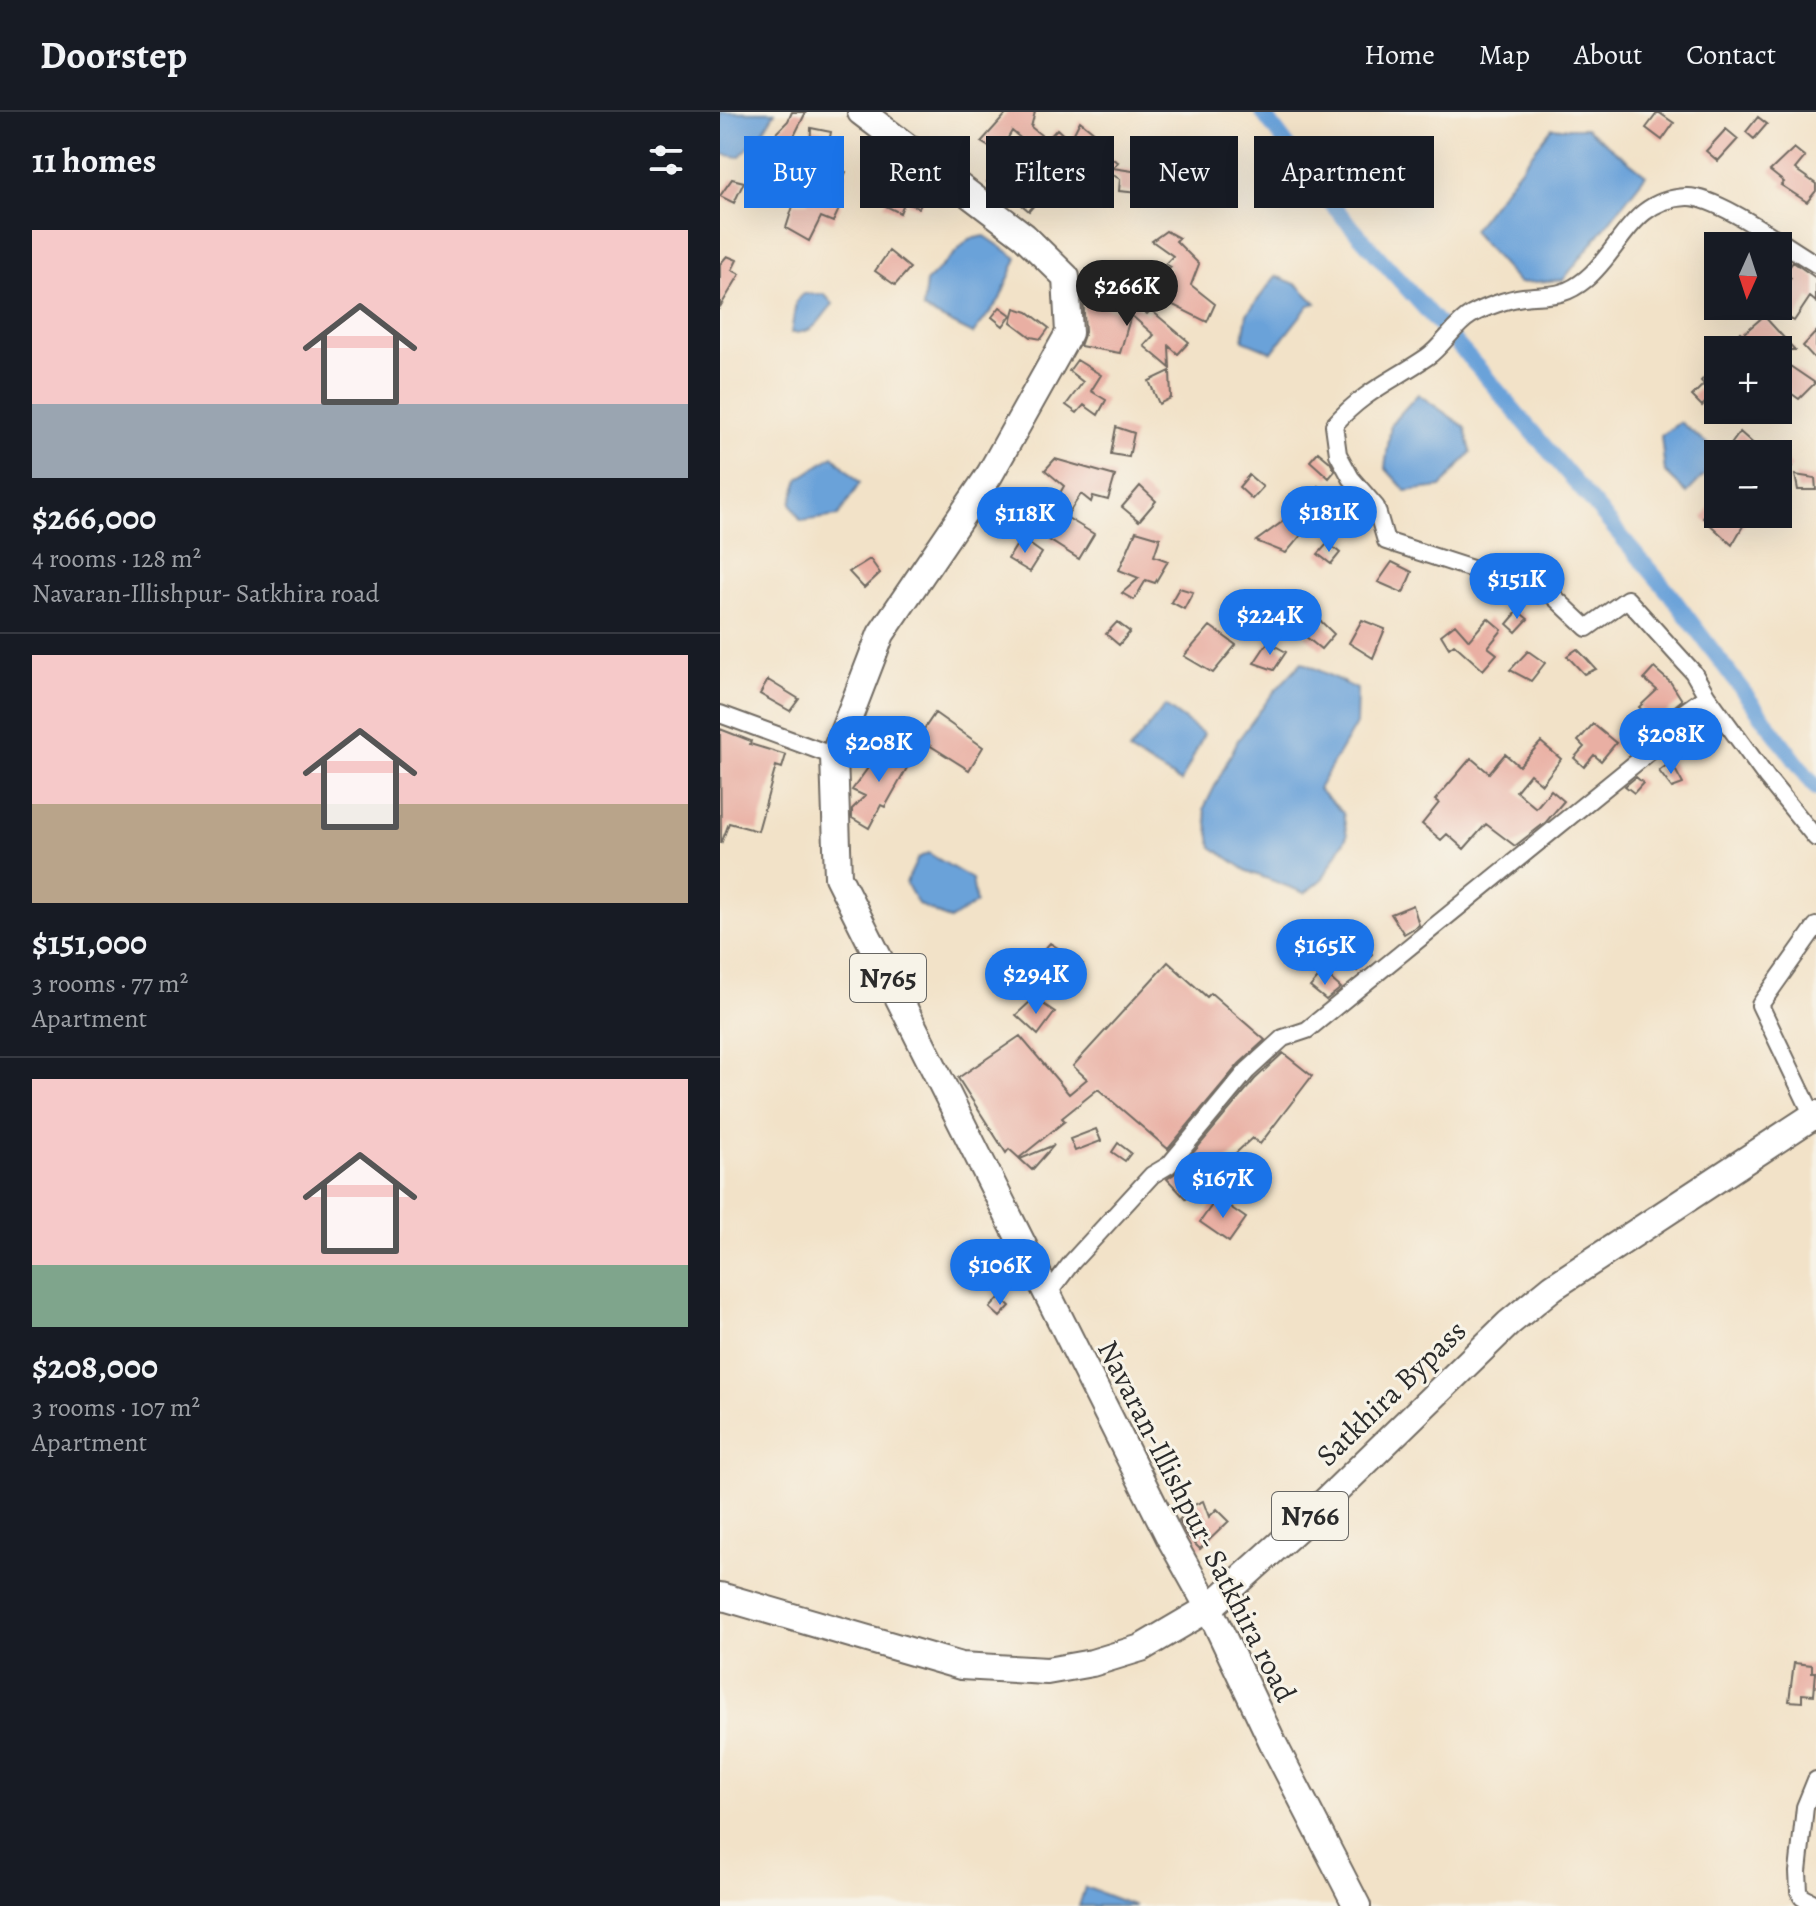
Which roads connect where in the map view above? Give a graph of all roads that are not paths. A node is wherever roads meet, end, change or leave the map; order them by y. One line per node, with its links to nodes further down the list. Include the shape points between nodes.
1 (861, 112): 5 (highway, Navaran-Illishpur- Satkhira road / N765, via 1024,236 1066,277 1069,333 990,474 881,634)
2 (1816, 264): 3 (street, via 1712,202 1687,197 1660,203 1637,216 1586,279 1556,296 1521,297 1470,315 1429,356 1364,397 1334,425 1338,454 1376,507 1386,541 1552,595 1587,628 1627,599 1693,672)
3 (1707, 696): 6 (street); 9 (street, via 1658,734 1648,753 1393,962 1307,1030 1283,1038 1247,1071 1169,1165 1152,1175)
4 (720, 714): 5 (street)
5 (834, 756): 9 (highway, Navaran-Illishpur- Satkhira road / N765, via 838,877)
6 (1816, 838)
7 (1816, 926): 8 (street, via 1760,1005)
8 (1815, 1117): 11 (highway, Satkhira Bypass / N766, via 1553,1287)
9 (1047, 1295): 11 (highway, Navaran-Illishpur- Satkhira road / N765)
10 (720, 1596): 11 (highway, Satkhira Bypass / N766, via 961,1666 1005,1670 1047,1671 1129,1652)
11 (1209, 1608): 14 (highway, Navaran-Illishpur- Satkhira road / N765)
12 (1816, 1780): 13 (street, via 1805,1807 1798,1872 1802,1897)
13 (1816, 1904)
14 (1357, 1906)

